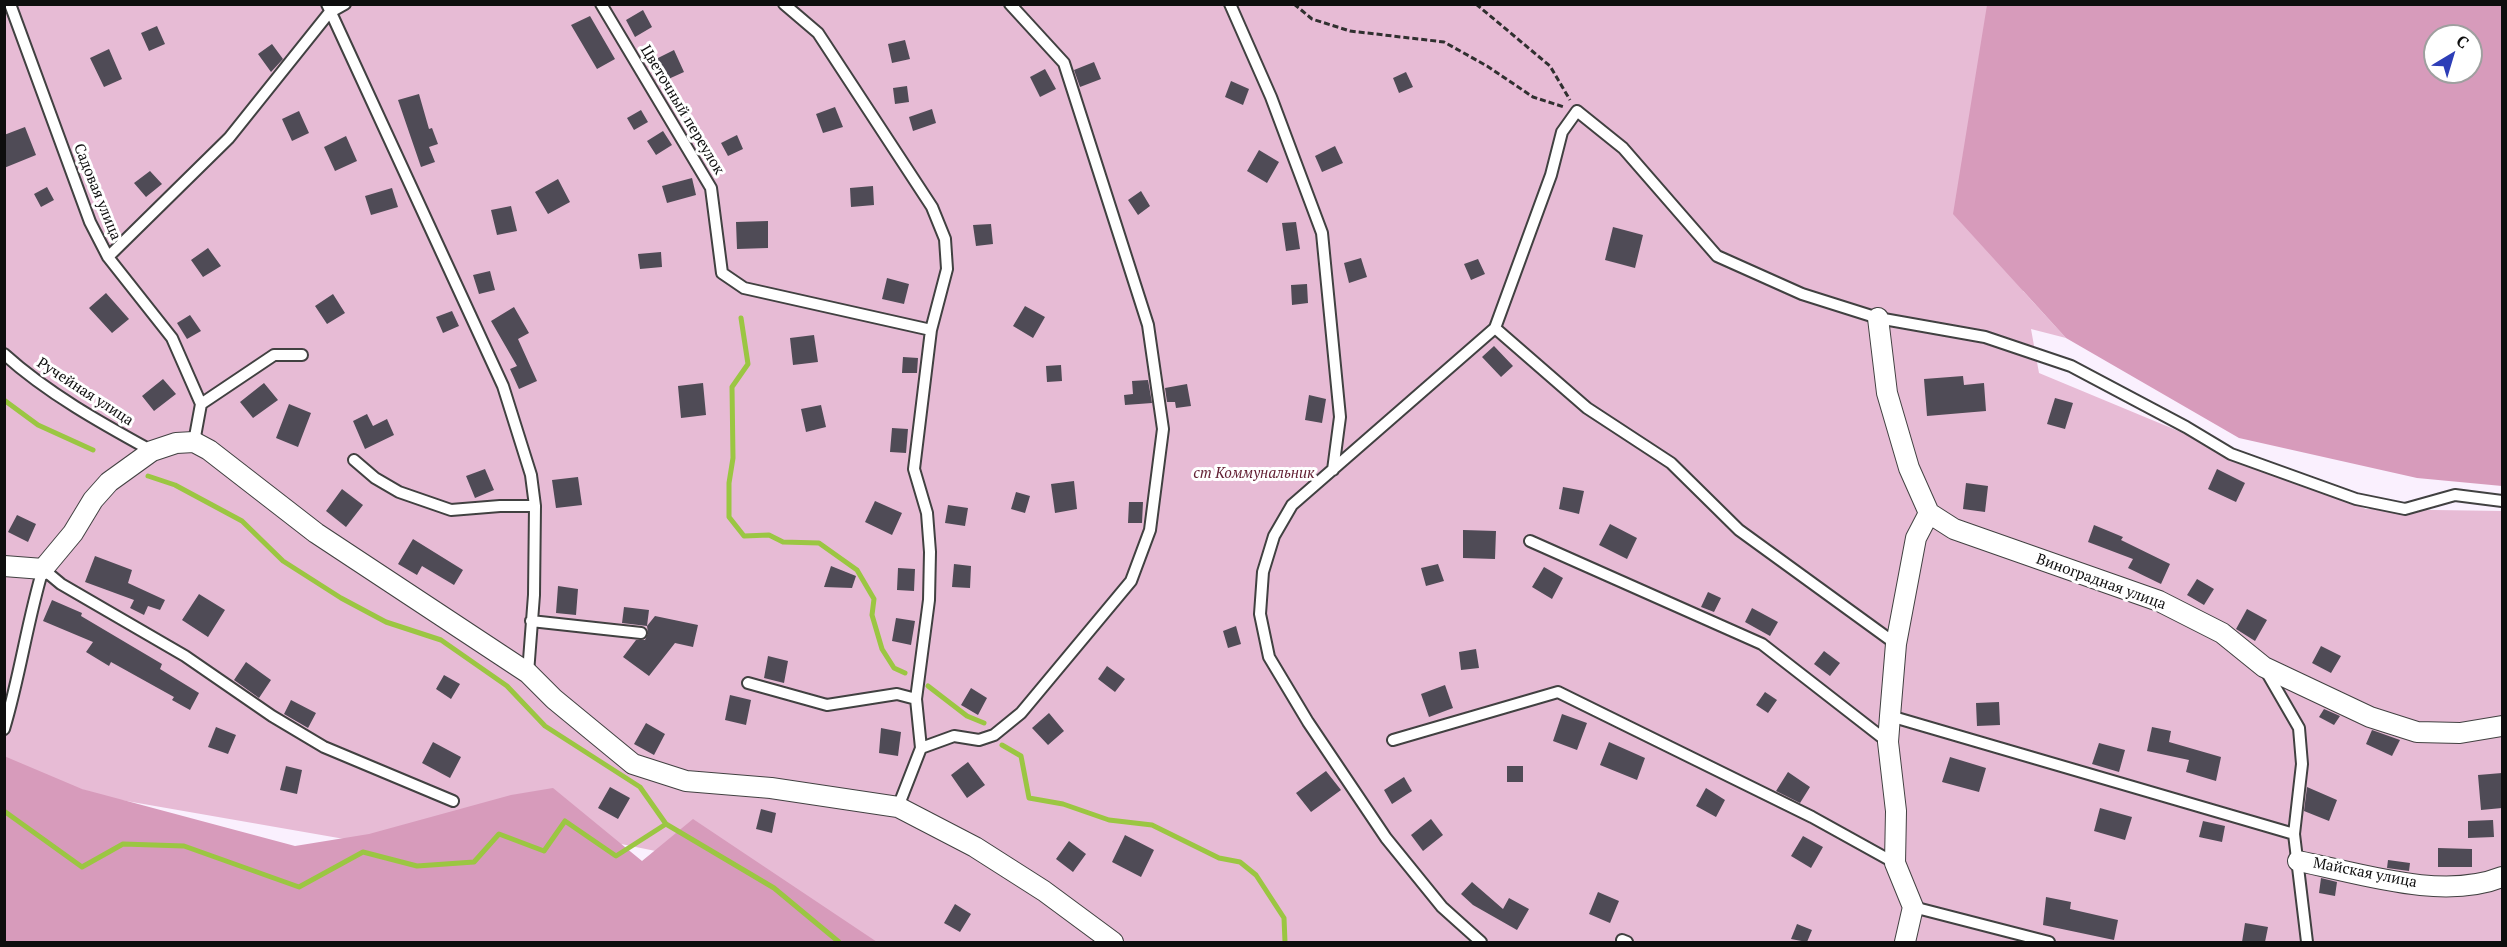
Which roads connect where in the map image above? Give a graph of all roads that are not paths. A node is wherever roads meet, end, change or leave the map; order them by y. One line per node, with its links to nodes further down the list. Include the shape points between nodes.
1 (9, 4): 8 (lane, Садовая улица, via 90,222)
2 (345, 4): 7 (lane)
3 (601, 4): 11 (lane, Цветочный переулок, via 711,188 722,273 744,288)
4 (784, 4): 11 (lane, via 818,33 932,207 945,239 947,268)
5 (1010, 4): 37 (lane, via 1064,63 1148,325 1163,429 1150,530 1131,581 1021,713 994,735 979,740 954,736)
6 (1230, 4): 18 (lane, via 1271,97 1322,233 1340,417)
7 (328, 9): 8 (lane, via 229,138); 20 (lane, via 503,386 531,475)
8 (108, 257): 14 (lane, Садовая улица, via 172,338)
9 (1878, 318): 10 (lane, via 1802,294 1717,256 1623,148 1577,111 1562,132 1551,175); 19 (lane, via 1985,337 2071,366 2231,454 2356,499 2405,509 2456,495); 21 (street, via 1887,393 1909,468)
10 (1495, 328): 18 (lane); 27 (lane, via 1587,408 1671,463 1739,530)
11 (932, 330): 31 (lane, via 914,470 927,513 930,552 929,600)
12 (4, 354): 16 (lane, Ручейная улица, via 101,423)
13 (302, 355): 14 (lane, via 274,355)
14 (201, 404): 15 (lane)
15 (194, 442): 16 (street); 29 (street, via 316,533)
16 (152, 451): 24 (street, via 109,482)
17 (354, 460): 20 (lane, via 399,492 451,510)
18 (1333, 470): 46 (lane, via 1292,505 1274,536 1263,572 1260,614 1269,657 1386,838 1442,907)
19 (2502, 501)
20 (535, 506): 25 (lane)
21 (1929, 513): 27 (street, via 1916,538); 28 (street, Виноградная улица, via 1954,529 2159,601 2222,633)
22 (1530, 541): 36 (lane, via 1762,644)
23 (4, 566): 24 (street)
24 (43, 569): 34 (lane); 38 (lane, via 61,584 185,656 272,717 324,747)
25 (531, 621): 26 (lane); 29 (lane)
26 (641, 633)
27 (1896, 644): 32 (street)
28 (2264, 667): 33 (street, Виноградная улица, via 2370,717 2417,732 2460,733); 40 (lane, via 2299,728 2302,764)
29 (528, 673): 39 (street, via 633,764 686,781 771,788)
30 (748, 683): 31 (lane, via 827,705 897,694)
31 (916, 699): 37 (lane)
32 (1890, 716): 36 (street); 40 (lane)
33 (2502, 726)
34 (4, 729)
35 (1393, 740): 42 (lane, via 1558,692 1812,817)
36 (1888, 742): 42 (street, via 1896,812)
37 (921, 748): 39 (lane)
38 (453, 801)
39 (898, 807): 45 (street, via 975,847 1034,884)
40 (2294, 834): 41 (lane)
41 (2298, 861): 43 (street, Майская улица, via 2409,884 2451,886); 49 (lane)
42 (1895, 863): 44 (street)
43 (2502, 877)
44 (1913, 907): 47 (street); 48 (lane)
45 (1113, 942)
46 (1480, 942)
47 (1905, 942)
48 (2049, 942)
49 (2307, 942)

